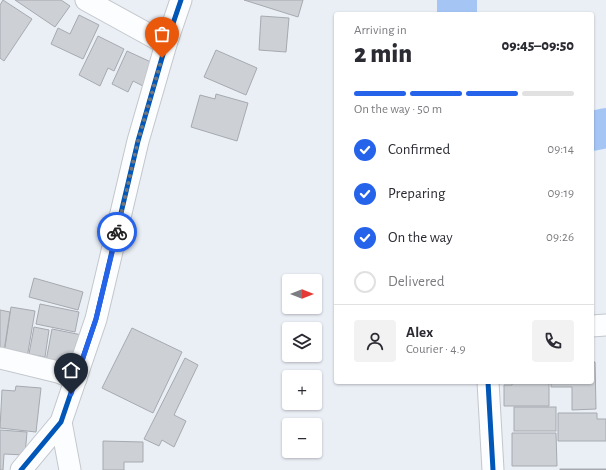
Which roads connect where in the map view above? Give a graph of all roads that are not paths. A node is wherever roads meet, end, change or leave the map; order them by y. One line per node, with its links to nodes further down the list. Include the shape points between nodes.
1 (86, 0): 3 (street)
2 (181, 0): 3 (street)
3 (166, 44): 7 (street, via 138,141 96,319)
4 (606, 325): 5 (street)
5 (594, 326)
6 (0, 358): 7 (street)
7 (76, 379): 9 (street)
8 (488, 384): 12 (street)
9 (61, 422): 10 (street); 11 (street)
10 (20, 470)
11 (70, 470)
12 (493, 470)

